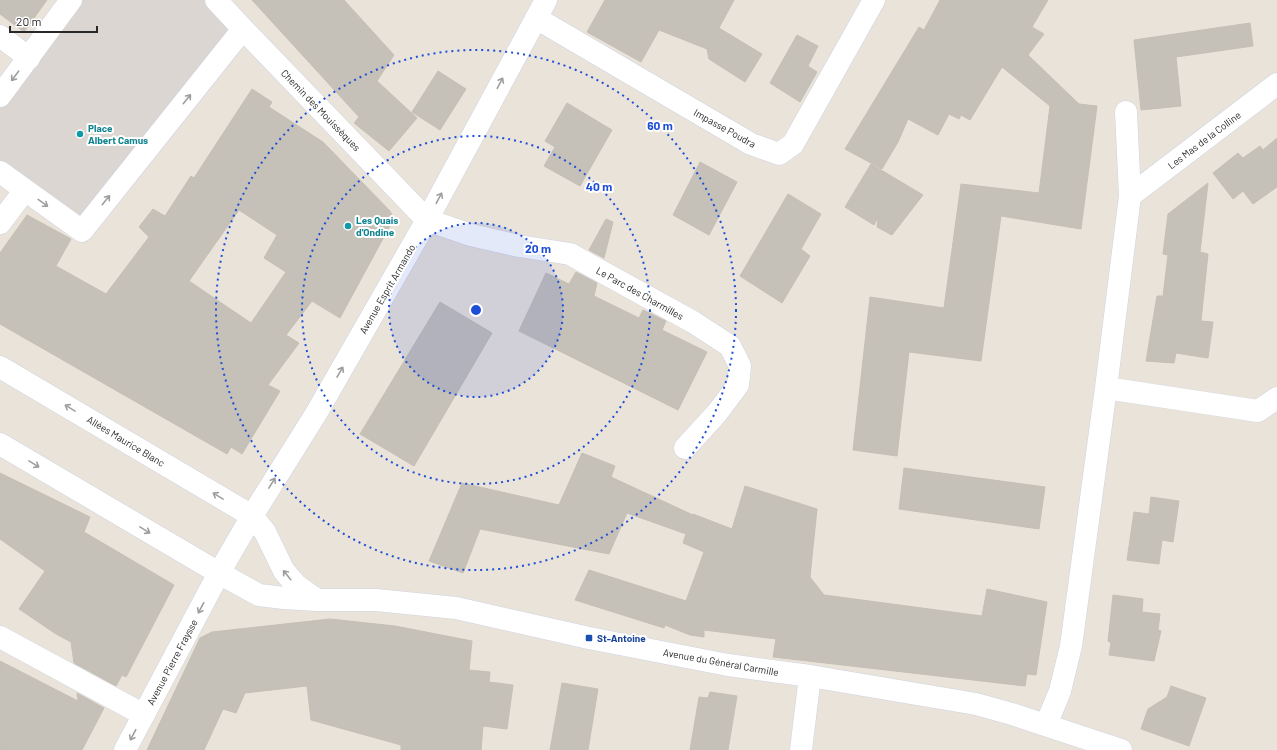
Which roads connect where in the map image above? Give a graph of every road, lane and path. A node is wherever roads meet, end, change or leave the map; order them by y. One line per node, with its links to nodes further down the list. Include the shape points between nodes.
1 (71, 0): 7 (street)
2 (216, 0): 5 (street, Chemin des Mouissèques)
3 (874, 0): 4 (street, Impasse Poudra, via 793,144 779,154 752,144)
4 (541, 9): 14 (street, Avenue Esprit Armando, one-way to 4)
5 (243, 30): 12 (street, one-way to 5, via 82,231); 14 (street, Chemin des Mouissèques)
6 (0, 36): 7 (street)
7 (29, 58): 9 (street, one-way to 9)
8 (1277, 84): 13 (street, Les Mas de la Colline)
9 (0, 96)
10 (1126, 112): 13 (street)
11 (0, 172): 12 (street)
12 (25, 190): 15 (street)
13 (1130, 196): 17 (street)
14 (427, 220): 20 (street, Le Parc des Charmilles, via 471,235 570,254 693,322 730,346 740,366 738,385); 21 (street, Avenue Esprit Armando, one-way to 14, via 317,412)
15 (0, 223)
16 (0, 367): 21 (street, Allées Maurice Blanc, one-way to 16)
17 (1106, 388): 18 (street, via 1258,411); 27 (street, via 1071,646 1060,691)
18 (1277, 398)
19 (0, 444): 22 (street, one-way to 22)
20 (685, 448)
21 (252, 516): 22 (street, Avenue Esprit Armando); 23 (street, one-way to 21, via 296,585 284,571 264,532)
22 (219, 573): 23 (street, Avenue du Général Carmille, via 259,595); 26 (street, Avenue Pierre Fraysse, one-way to 26)
23 (317, 600): 25 (street, Avenue du Général Carmille, via 376,600 456,608 589,638 728,665)
24 (0, 637): 26 (street)
25 (810, 676): 27 (street, Avenue du Général Carmille, via 976,704); 29 (street)
26 (144, 715): 28 (street, Avenue Pierre Fraysse, one-way to 28)
27 (1046, 726): 30 (street, Avenue du Général Carmille)
28 (125, 750)
29 (801, 750)
30 (1121, 750)

